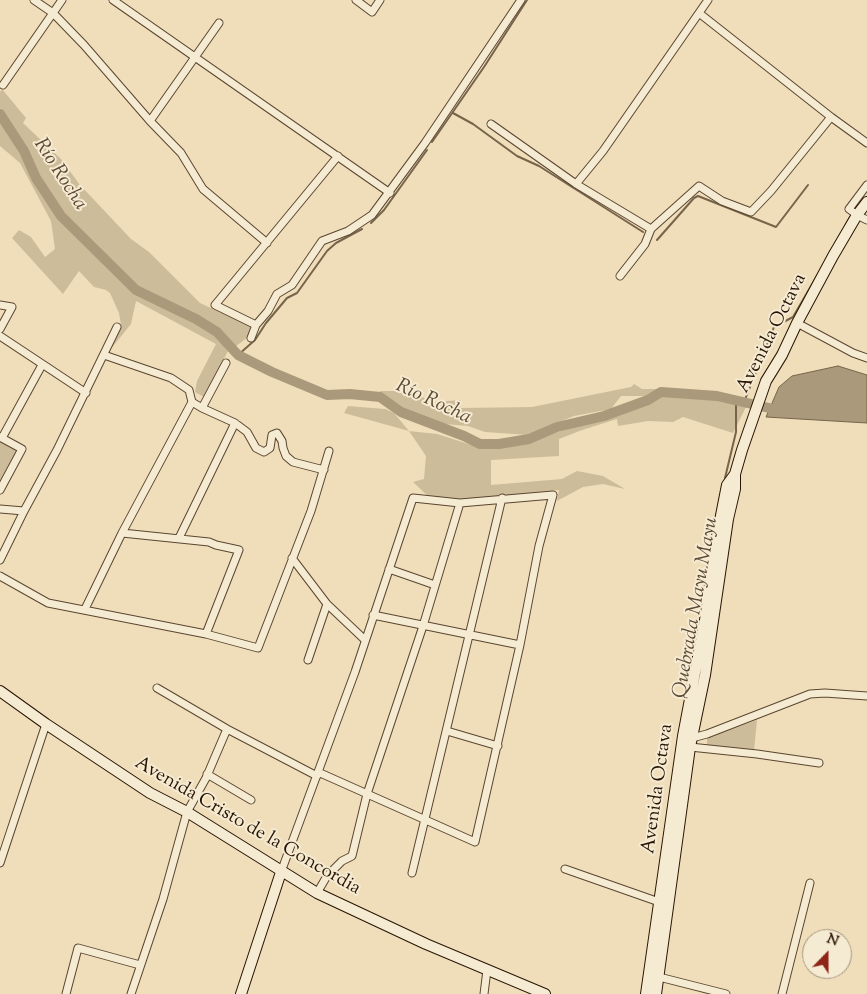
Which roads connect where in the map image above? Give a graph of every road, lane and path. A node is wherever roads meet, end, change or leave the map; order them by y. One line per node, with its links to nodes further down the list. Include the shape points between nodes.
1 (34, 0): 8 (street)
2 (62, 0): 8 (street)
3 (113, 0): 11 (street)
4 (356, 0): 5 (street, via 372,12)
5 (380, 0)
6 (521, 0): 20 (street)
7 (708, 0): 9 (street)
8 (53, 13): 12 (street); 14 (street)
9 (699, 13): 13 (street); 18 (street, via 603,151)
10 (219, 23): 11 (street)
11 (196, 56): 14 (street); 17 (street)
12 (4, 85)
13 (832, 117): 16 (street); 24 (street, via 751,212 722,201 699,186)
14 (150, 121): 25 (street, via 181,153 203,188)
15 (491, 124): 18 (street)
16 (867, 143)
17 (338, 156): 20 (street); 25 (street)
18 (576, 184): 24 (street)
19 (867, 185): 22 (street, Avenida Octava, via 849,209)
20 (390, 193): 29 (street, via 372,215 348,231 322,241 292,285 277,294)
21 (867, 202): 22 (main road, Avenida Octava)
22 (856, 216): 23 (street); 28 (main road, Avenida Octava)
23 (867, 220)
24 (651, 229): 26 (street, via 645,244)
25 (267, 243): 29 (street, via 215,305)
26 (620, 276)
27 (0, 305): 31 (street, via 12,307)
28 (797, 323): 35 (street); 72 (main road, Avenida Octava, via 766,381 735,474 727,485)
29 (256, 325): 33 (street)
30 (117, 327): 34 (street)
31 (0, 329)
32 (0, 336): 37 (street)
33 (251, 338)
34 (104, 355): 38 (street); 39 (street, via 171,378 189,390)
35 (867, 358)
36 (226, 363): 40 (street)
37 (42, 365): 38 (street); 42 (street)
38 (86, 393): 49 (street)
39 (192, 402): 40 (street); 50 (street)
40 (202, 408): 41 (street)
41 (235, 423): 44 (street, via 247,432 256,448 264,452 270,448 272,434 277,433 286,456 294,462); 51 (street)
42 (1, 438): 45 (street, via 22,449)
43 (329, 451): 44 (street)
44 (324, 470): 52 (street)
45 (0, 490)
46 (502, 498): 47 (street); 62 (street); 64 (street, via 553,495 539,546)
47 (460, 503): 54 (street, via 412,498); 56 (street)
48 (0, 508): 49 (street)
49 (24, 511): 53 (street)
50 (122, 533): 51 (street); 58 (street)
51 (179, 538): 61 (street, via 239,550)
52 (292, 558): 57 (street); 61 (street, via 258,648)
53 (0, 560)
54 (389, 569): 56 (street); 59 (street)
55 (0, 576): 58 (street, via 48,603)
56 (435, 585): 60 (street)
57 (327, 604): 63 (street); 65 (street)
58 (85, 610): 61 (street)
59 (373, 615): 60 (street); 63 (street)
60 (422, 626): 62 (street); 77 (street)
61 (206, 634)
62 (470, 634): 64 (street); 71 (street)
63 (365, 640): 76 (street)
64 (520, 645): 73 (street)
65 (308, 660)
66 (157, 688): 70 (street)
67 (0, 690): 69 (main road, Avenida Cristo de la Concordia)
68 (867, 696): 72 (street, via 810,694)
69 (46, 724): 79 (main road, Avenida Cristo de la Concordia, via 150,793); 81 (street)
70 (227, 729): 75 (street); 76 (street)
71 (447, 732): 73 (street); 80 (street)
72 (689, 740): 74 (street); 87 (main road, Avenida Octava)
73 (498, 746): 80 (street, via 475,842)
74 (819, 763)
75 (207, 774): 78 (street); 79 (street)
76 (317, 774): 77 (street); 83 (street)
77 (368, 794): 80 (street); 86 (street, via 352,856 327,876)
78 (251, 800)
79 (187, 812): 83 (main road, Avenida Cristo de la Concordia); 88 (street)
80 (425, 818): 84 (street)
81 (0, 863)
82 (565, 869): 87 (street)
83 (281, 872): 86 (main road, Avenida Cristo de la Concordia); 93 (main road)
84 (412, 873)
85 (810, 883): 99 (street)
86 (317, 893): 89 (main road, Avenida Cristo de la Concordia)
87 (665, 904): 90 (main road, Avenida Octava); 96 (main road, Avenida Octava)
88 (140, 966): 91 (street, via 78,948); 92 (street)
89 (487, 970): 94 (street); 95 (main road, Avenida Cristo de la Concordia)
90 (659, 977): 97 (main road, Avenida Octava); 98 (street)
91 (66, 994)
92 (131, 994)
93 (241, 994)
94 (484, 994)
95 (545, 994)
96 (646, 994)
97 (656, 994)
98 (726, 994)
99 (782, 994)

